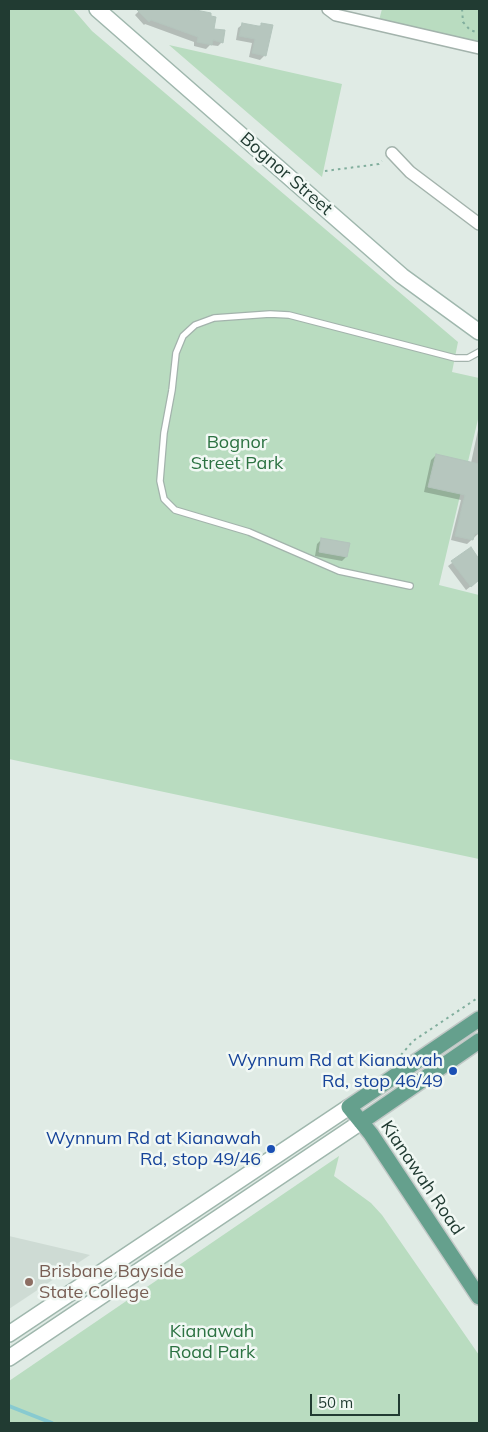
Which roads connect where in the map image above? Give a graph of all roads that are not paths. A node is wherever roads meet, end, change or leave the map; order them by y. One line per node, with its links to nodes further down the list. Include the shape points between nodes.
1 (98, 9): 6 (main road, Bognor Street, via 402,276)
2 (328, 9): 3 (street, via 336,15)
3 (479, 48)
4 (392, 154): 5 (street, via 410,172)
5 (479, 224)
6 (479, 332)
7 (479, 352): 8 (lane, via 468,358 456,358 289,315 270,314 214,318 195,325 183,336 176,353 160,481 164,499 175,510 249,532 339,571)
8 (410, 586)
9 (479, 1019): 11 (main road)
10 (479, 1041): 12 (main road)
11 (349, 1107): 12 (main road, Kianawah Road); 14 (main road)
12 (361, 1122): 13 (main road, Kianawah Road); 15 (main road)
13 (479, 1297)
14 (9, 1334)
15 (9, 1358)

